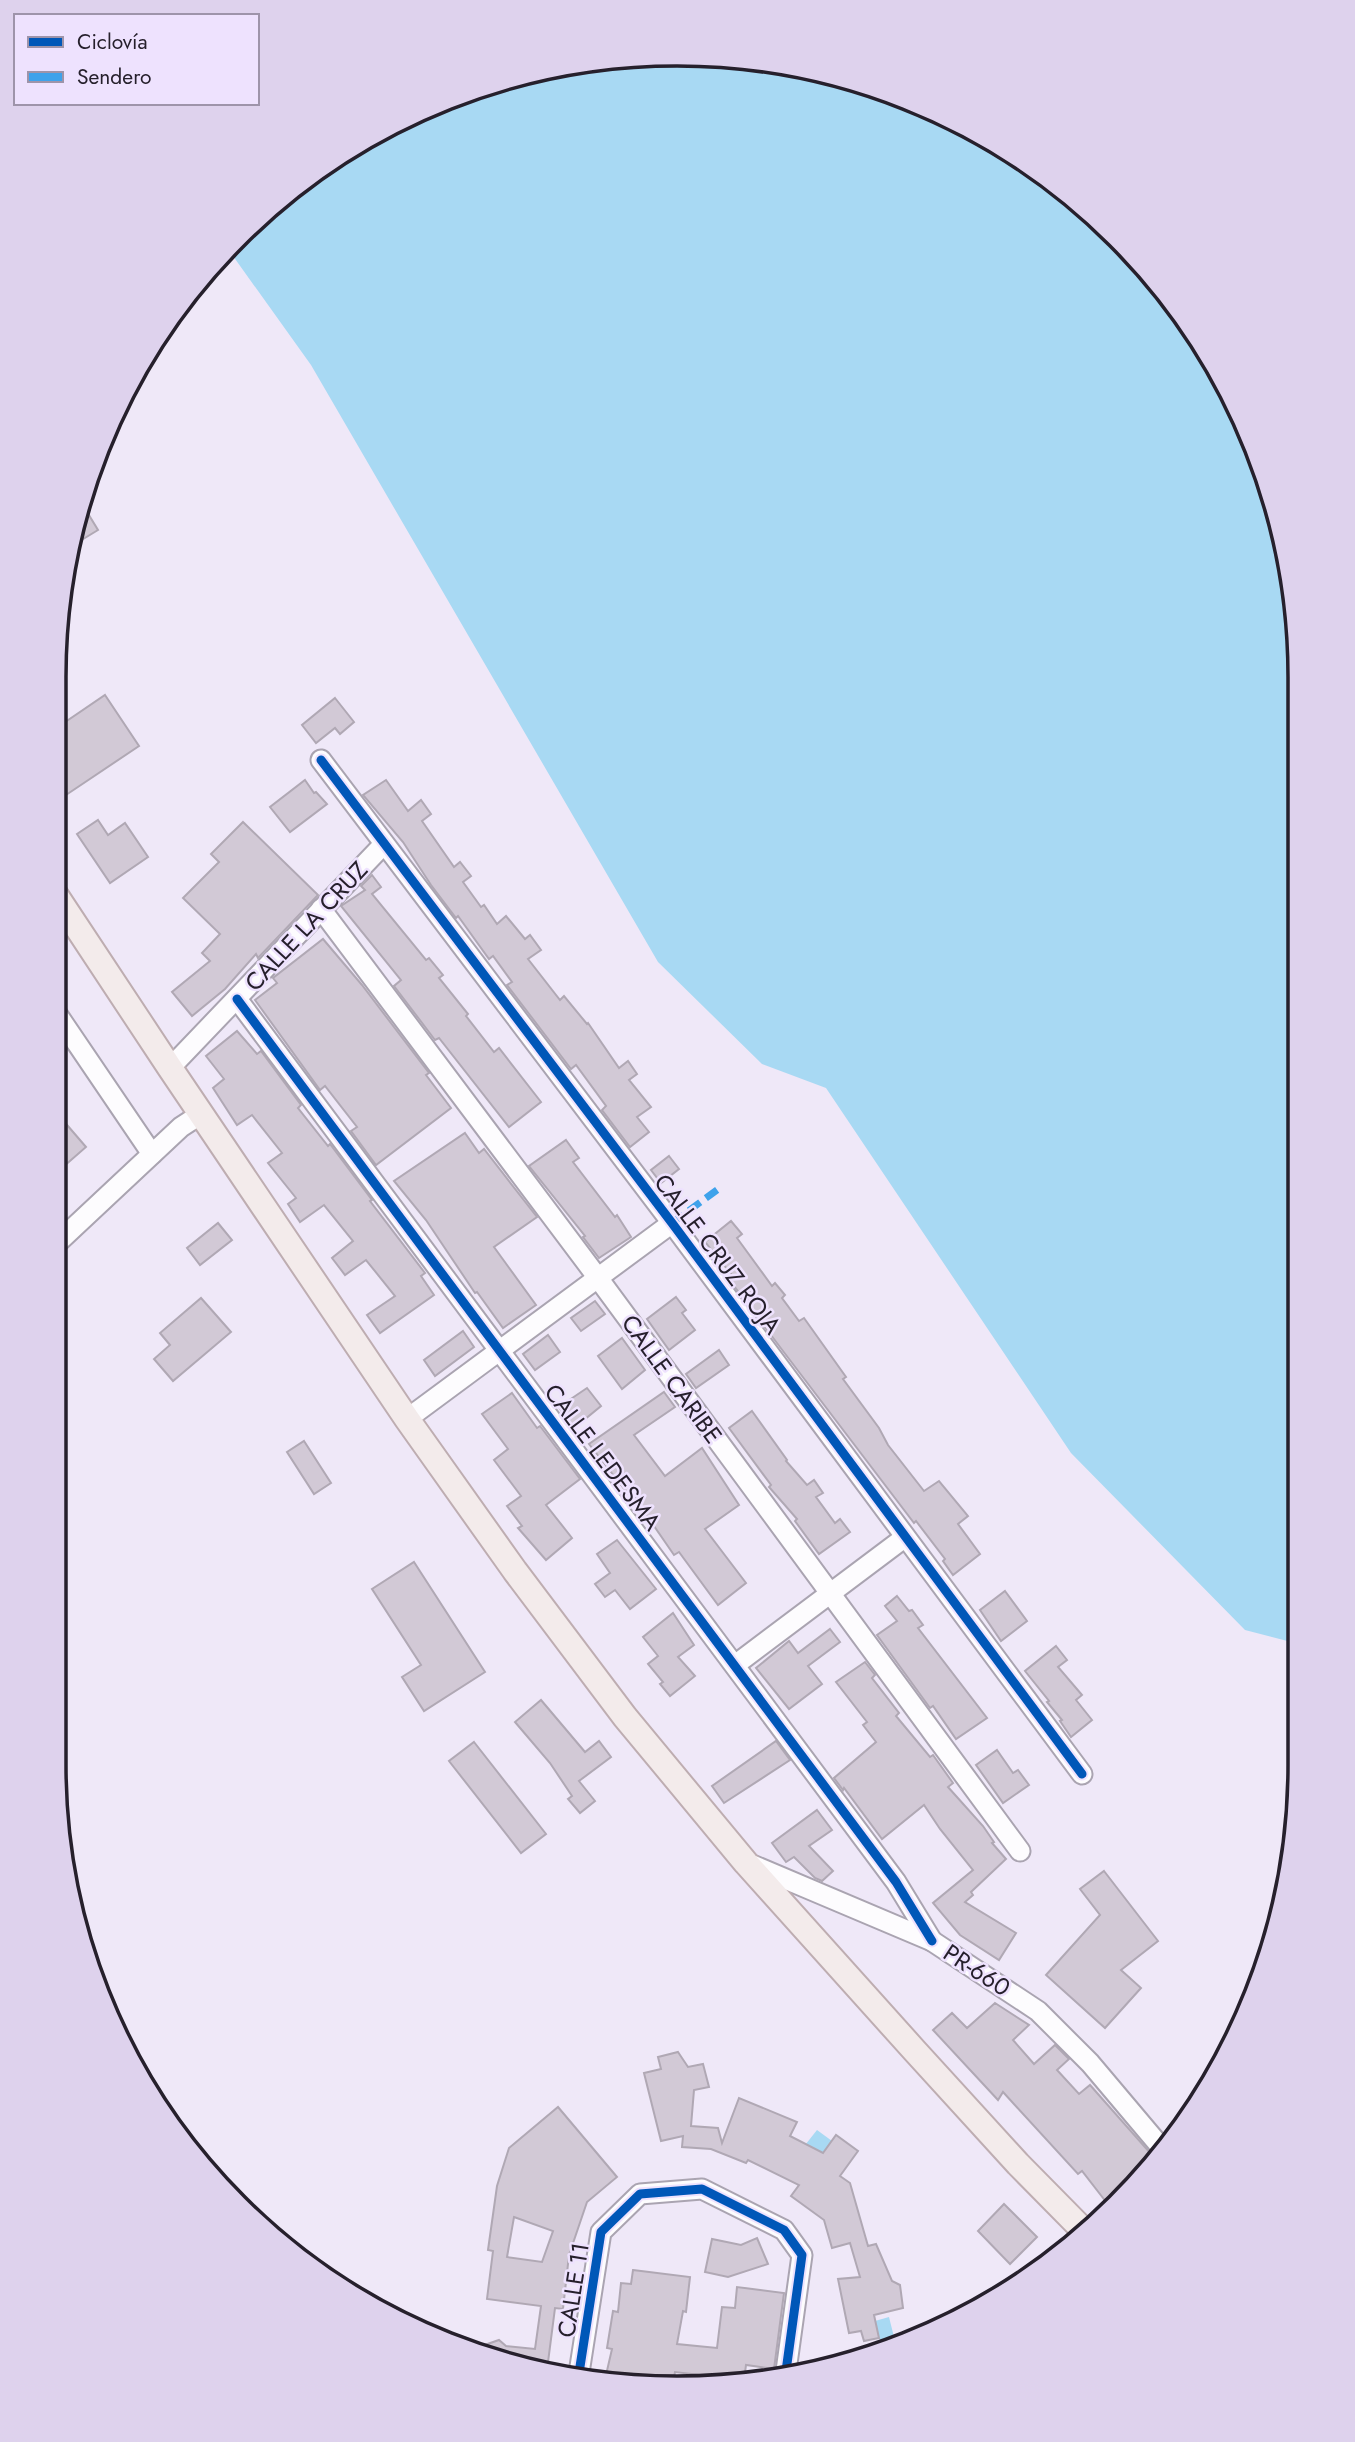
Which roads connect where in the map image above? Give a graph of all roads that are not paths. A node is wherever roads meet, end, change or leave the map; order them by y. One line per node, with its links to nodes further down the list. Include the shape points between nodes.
1 (321, 760): 2 (street, CALLE CRUZ ROJA)
2 (384, 844): 3 (street, CALLE LA CRUZ); 10 (street, CALLE CRUZ ROJA)
3 (321, 909): 5 (street, CALLE LA CRUZ); 12 (street, CALLE CARIBE)
4 (66, 911): 7 (main road)
5 (237, 999): 7 (street, CALLE LA CRUZ); 13 (street, CALLE LEDESMA)
6 (66, 1027): 9 (street)
7 (170, 1068): 8 (main road)
8 (201, 1114): 9 (street); 14 (main road)
9 (152, 1154): 11 (street)
10 (672, 1223): 12 (street); 15 (street, CALLE CRUZ ROJA)
11 (66, 1235)
12 (598, 1278): 13 (street); 16 (street, CALLE CARIBE)
13 (499, 1350): 14 (street); 17 (street, CALLE LEDESMA)
14 (407, 1419): 20 (main road, via 625,1717)
15 (904, 1538): 16 (street); 18 (street, CALLE CRUZ ROJA)
16 (829, 1594): 17 (street); 19 (street, CALLE CARIBE)
17 (735, 1665): 21 (street, CALLE LEDESMA, via 896,1882)
18 (1082, 1774)
19 (1020, 1851)
20 (746, 1863): 21 (street, PR-660 / PR-660); 23 (main road)
21 (932, 1941): 22 (street, PR-660 / PR-660, via 1038,2011 1090,2063)
22 (1157, 2142)
23 (1078, 2225)
24 (787, 2366): 25 (street, CALLE 11, via 802,2255 784,2230 702,2189 640,2194 601,2232)
25 (580, 2367)

